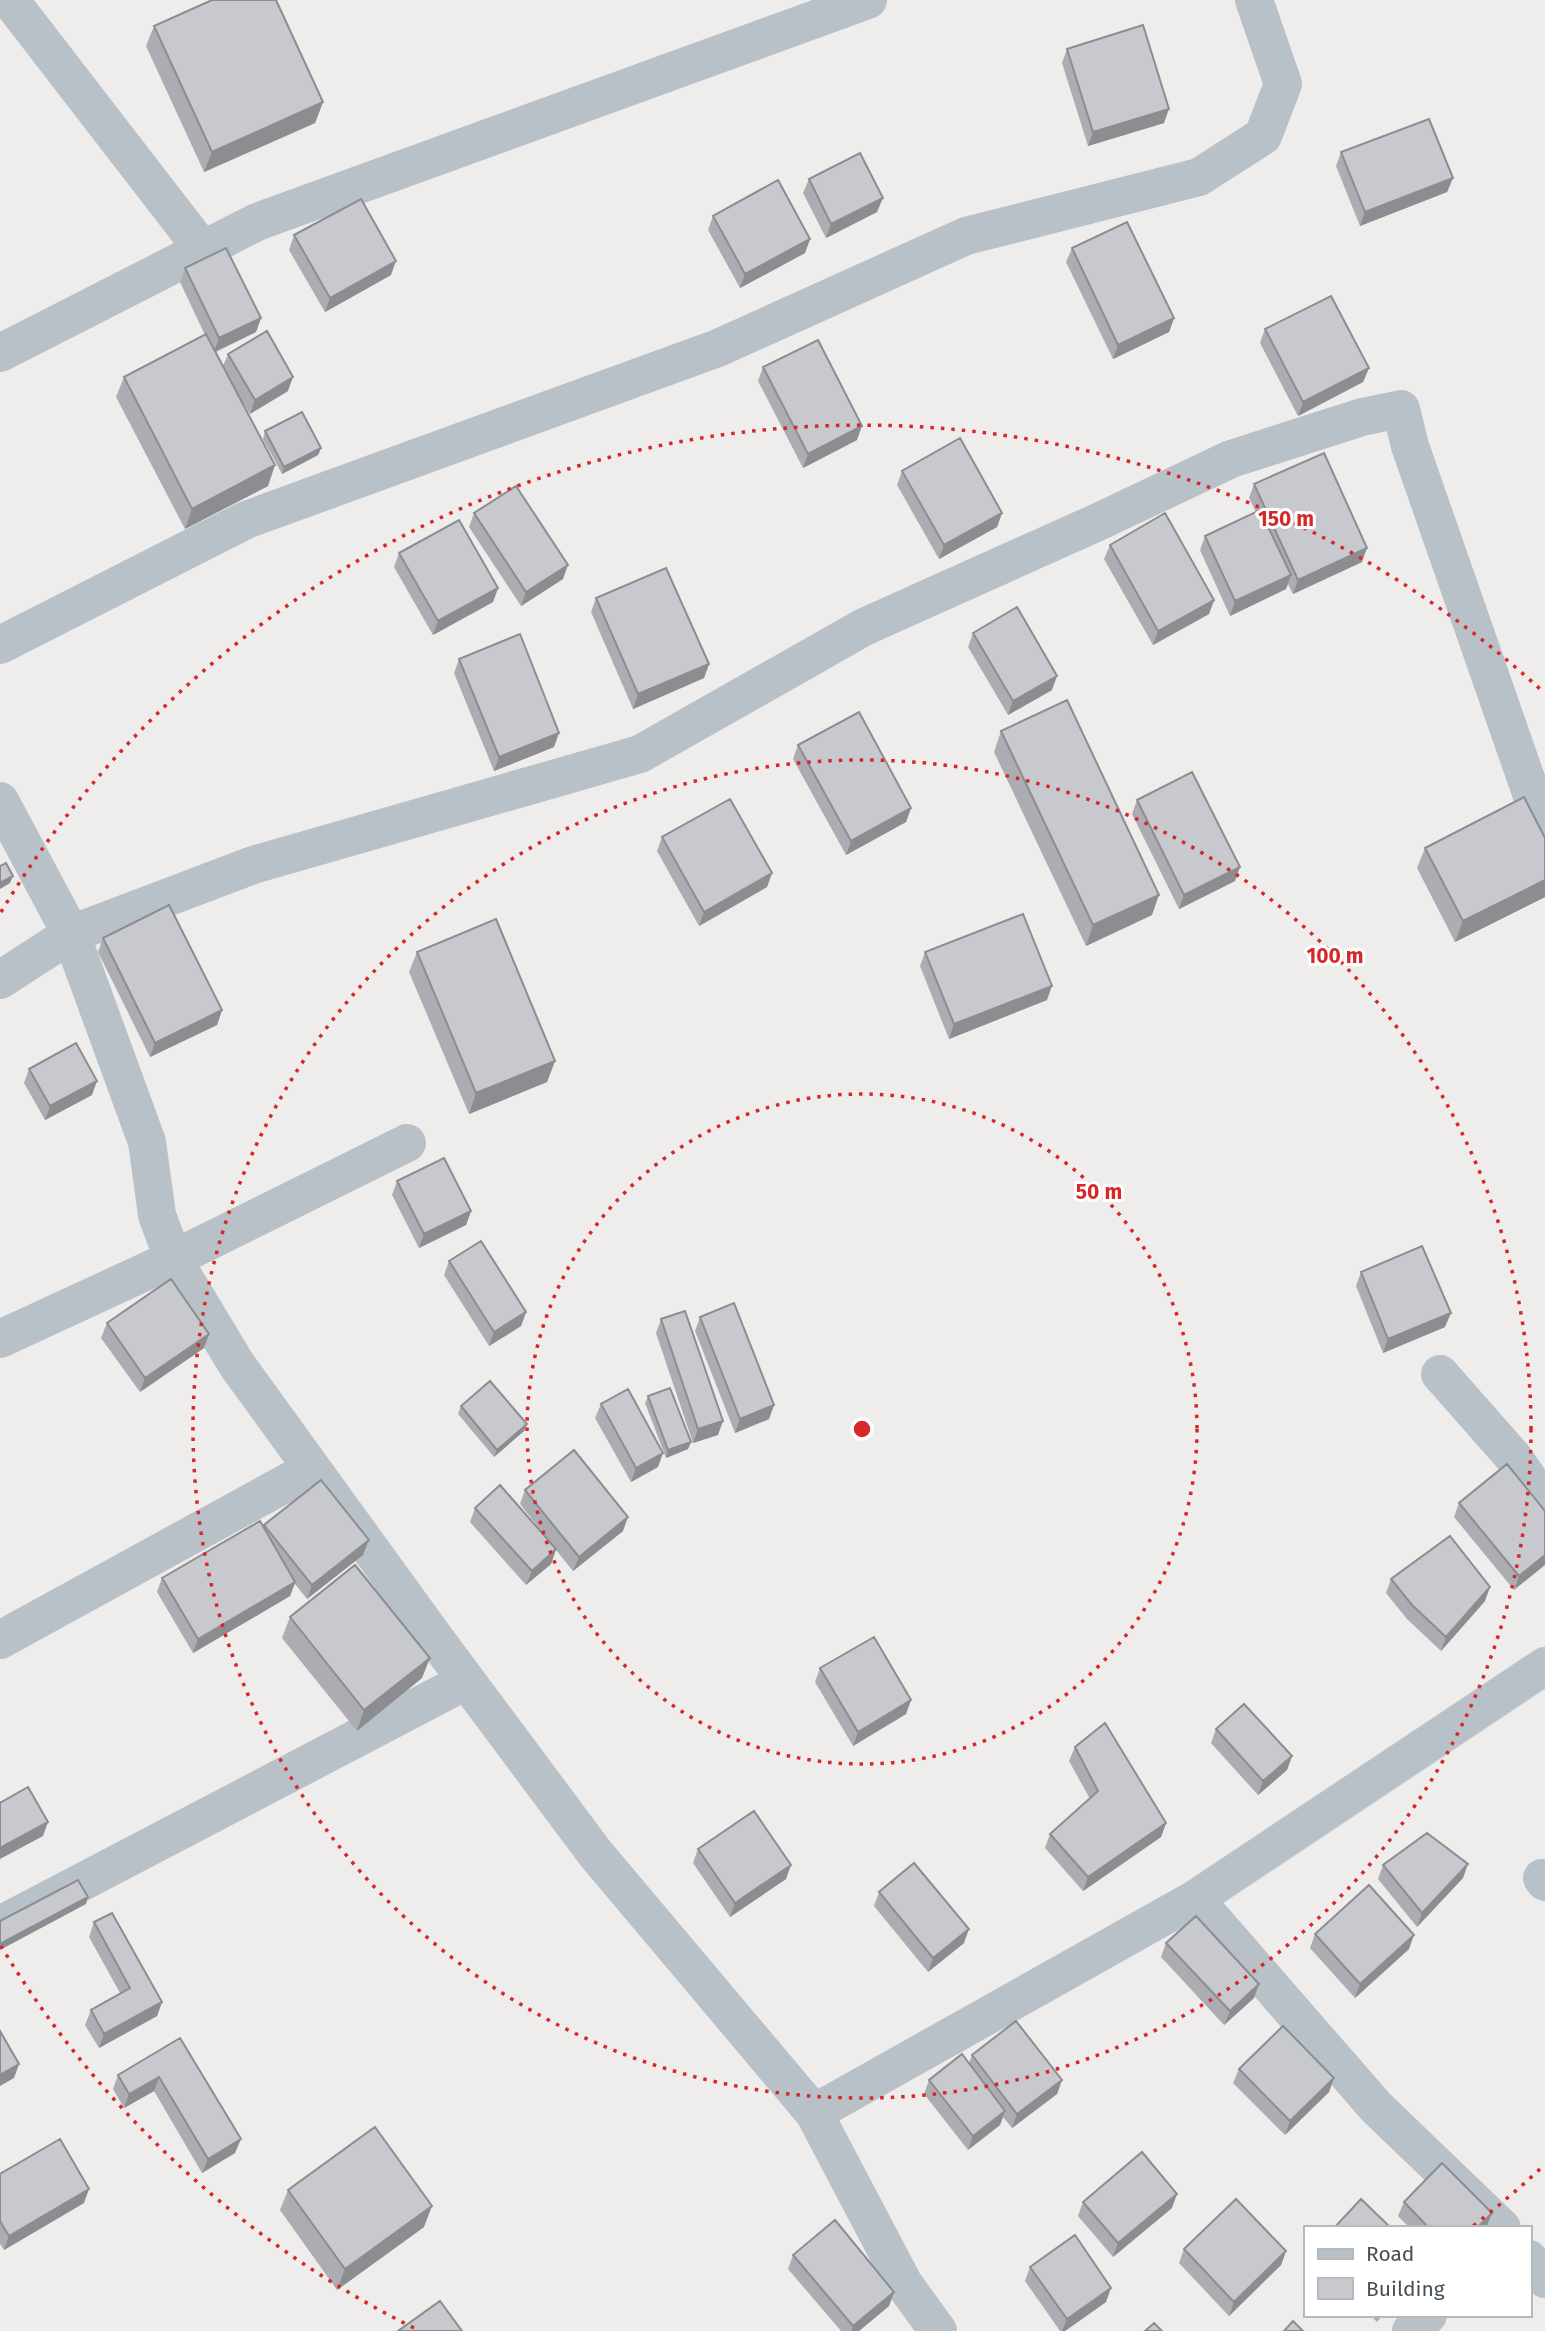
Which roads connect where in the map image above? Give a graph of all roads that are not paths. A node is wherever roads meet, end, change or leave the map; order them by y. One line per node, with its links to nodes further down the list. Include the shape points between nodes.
1 (10, 0): 4 (street)
2 (868, 0): 4 (street, via 257,222)
3 (1254, 0): 6 (street, via 1283,84 1263,136 1199,177 965,236 718,348 246,520)
4 (203, 250): 5 (street)
5 (0, 353)
6 (0, 645)
7 (0, 801): 9 (street)
8 (1545, 833): 9 (street, via 1409,446 1401,409 1231,459 864,627 640,754 253,865)
9 (71, 934): 10 (street); 12 (street, via 148,1142 157,1215)
10 (0, 980)
11 (407, 1143): 12 (street)
12 (173, 1259): 13 (street); 15 (street, via 237,1365)
13 (0, 1339)
14 (1440, 1374): 16 (street, via 1514,1458)
15 (312, 1469): 17 (street); 19 (street)
16 (1545, 1503)
17 (0, 1640)
18 (1545, 1665): 20 (street)
19 (466, 1681): 21 (street); 22 (street, via 595,1853)
20 (1195, 1899): 22 (street); 23 (street, via 1376,2106)
21 (0, 1925)
22 (814, 2113): 27 (street, via 904,2284)
23 (1500, 2226)
24 (1531, 2262): 25 (street)
25 (1545, 2279)
26 (1426, 2317): 28 (street)
27 (938, 2331)
28 (1411, 2331)

